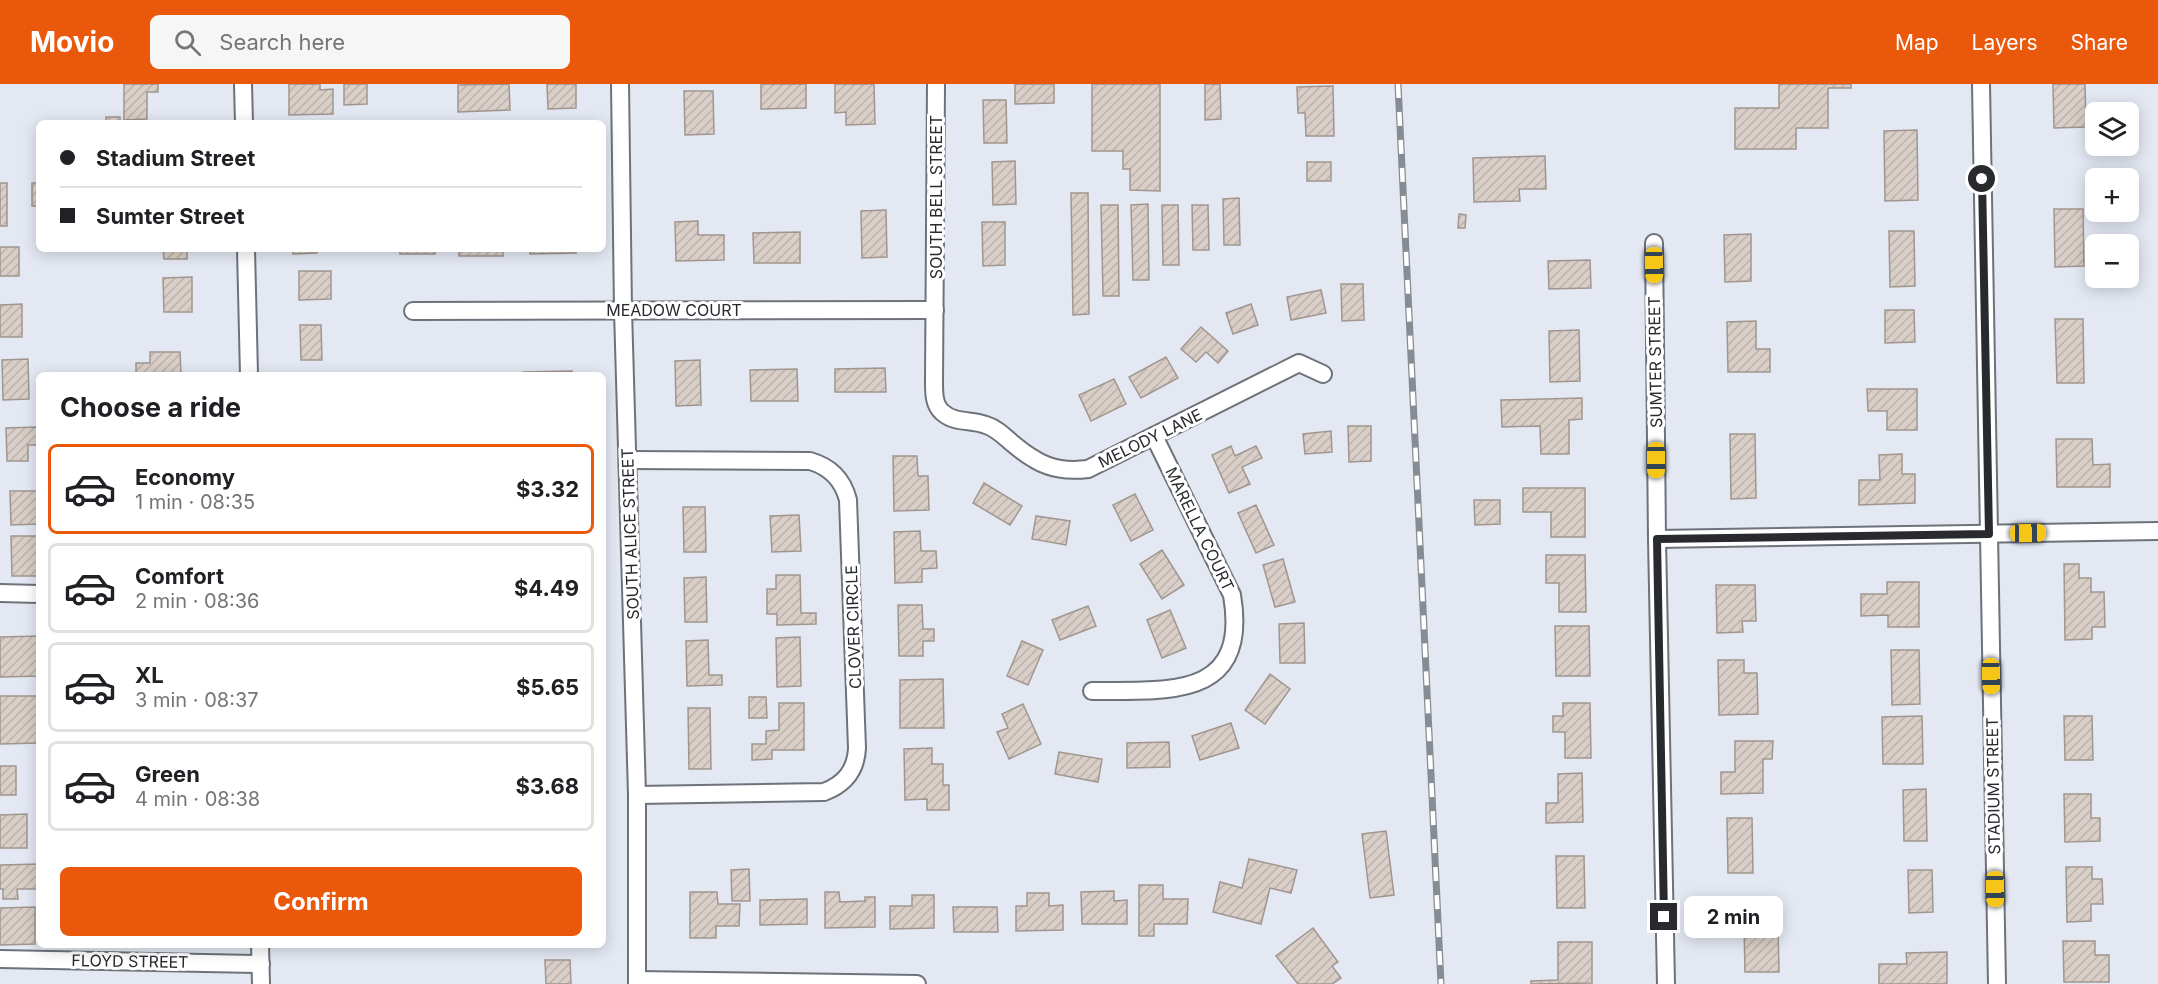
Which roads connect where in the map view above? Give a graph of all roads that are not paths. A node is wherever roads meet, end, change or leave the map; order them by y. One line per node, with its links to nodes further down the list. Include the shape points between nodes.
1 (243, 84): 5 (street)
2 (620, 84): 8 (street, SOUTH ALICE STREET)
3 (936, 84): 9 (street, SOUTH BELL STREET)
4 (1981, 84): 16 (street, STADIUM STREET)
5 (244, 120)
6 (1654, 243): 17 (street, SUMTER STREET)
7 (246, 252): 11 (street)
8 (623, 310): 9 (street, MEADOW COURT); 10 (street, MEADOW COURT); 14 (street, SOUTH ALICE STREET)
9 (935, 310): 13 (street, MELODY LANE, via 934,393 940,411 949,417 998,430 1029,457 1059,470 1088,469)
10 (413, 312)
11 (249, 372)
12 (1323, 374): 13 (street, MELODY LANE, via 1299,363)
13 (1154, 436): 20 (street, MARELLA COURT, via 1232,595 1234,634 1222,664 1212,676 1196,684 1155,690)
14 (628, 459): 21 (street, SOUTH ALICE STREET); 21 (street, CLOVER CIRCLE, via 810,461 827,468 841,482 848,500 857,748 851,772 825,792)
15 (2158, 531): 16 (street)
16 (1989, 534): 17 (street); 29 (street, STADIUM STREET)
17 (1657, 539): 28 (street, SUMTER STREET)
18 (0, 593): 19 (street)
19 (36, 594)
20 (1092, 691)
21 (637, 795): 25 (street, SOUTH ALICE STREET)
22 (260, 948): 24 (street)
23 (0, 959): 24 (street, FLOYD STREET)
24 (261, 964): 26 (street)
25 (637, 982): 27 (street)
26 (261, 984)
27 (917, 984)
28 (1666, 984)
29 (1997, 984)

